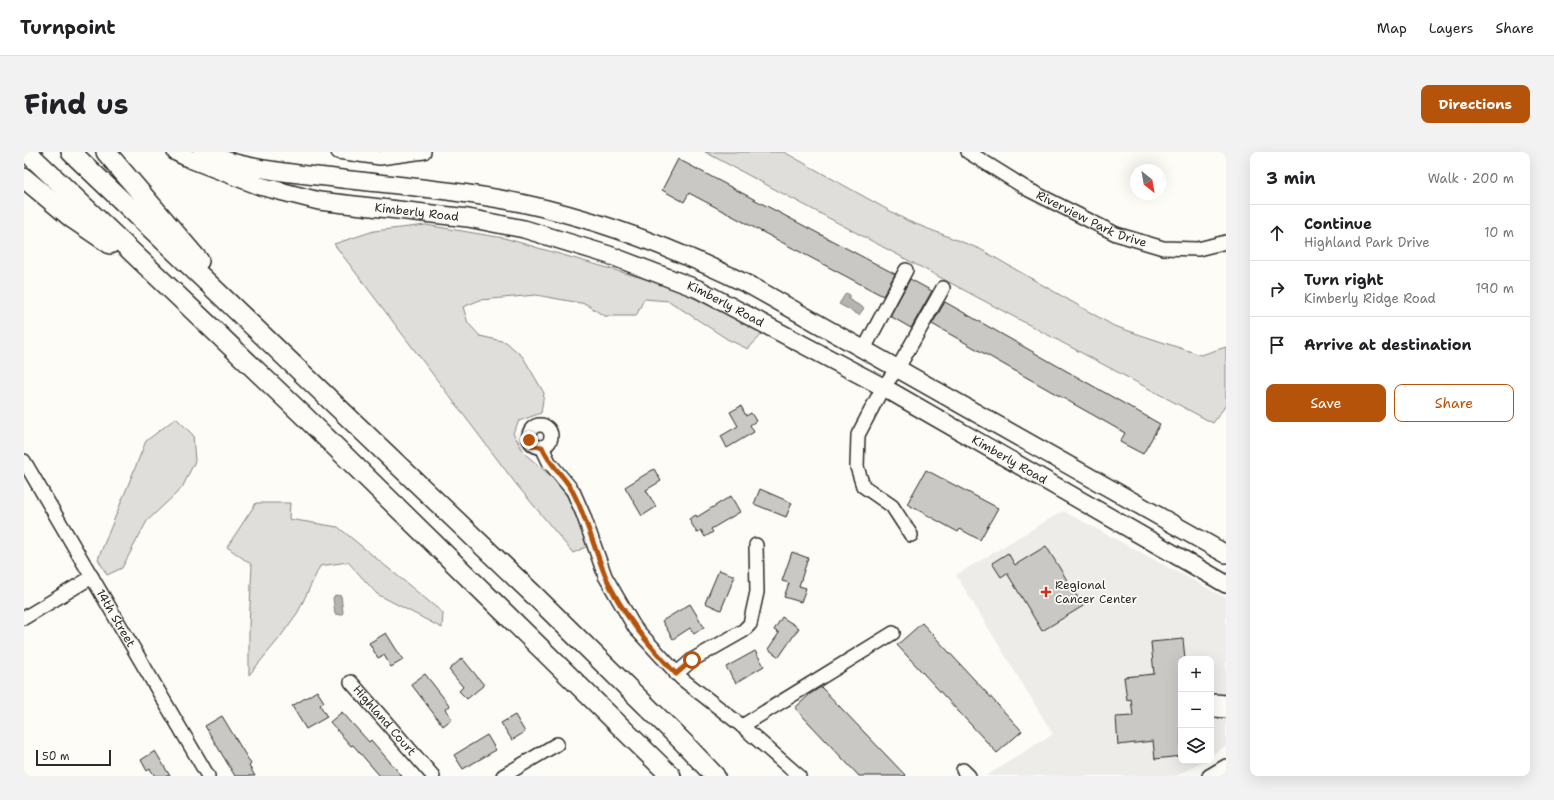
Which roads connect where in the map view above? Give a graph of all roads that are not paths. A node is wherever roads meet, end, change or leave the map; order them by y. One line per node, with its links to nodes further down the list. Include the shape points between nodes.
1 (27, 152): 12 (highway)
2 (71, 152): 14 (highway)
3 (106, 152): 14 (highway, via 198,259)
4 (176, 152): 17 (main road, Kimberly Road, via 260,186 320,201 468,218 524,229 609,255 698,289)
5 (202, 152): 15 (main road, Kimberly Road, via 239,164 271,170 445,191 520,203 600,224 711,266)
6 (338, 152): 7 (street, via 380,158)
7 (424, 152)
8 (968, 152): 10 (street, Riverview Park Drive, via 1029,190 1116,234 1162,248 1198,249)
9 (24, 178): 12 (highway, via 73,218)
10 (1226, 242)
11 (906, 270): 15 (street)
12 (159, 277): 35 (highway)
13 (943, 288): 16 (street)
14 (223, 300): 36 (highway, via 532,594)
15 (864, 349): 16 (main road, Kimberly Road)
16 (898, 368): 17 (street); 22 (main road, Kimberly Road)
17 (883, 387): 20 (street, via 858,435 856,466 863,486 892,506); 24 (main road, Kimberly Road)
18 (542, 447): 27 (street, via 549,462 572,491 605,576 622,606 635,628)
19 (24, 461): 23 (street, 14th Street)
20 (911, 535)
21 (756, 544): 27 (street, via 757,592 750,624 743,631 692,660)
22 (1226, 554)
23 (92, 577): 25 (street); 32 (street, 14th Street)
24 (1226, 584)
25 (24, 618)
26 (893, 633): 29 (street)
27 (676, 674): 29 (street)
28 (351, 682): 33 (street, Highland Court)
29 (742, 726): 37 (street)
30 (557, 744): 34 (street)
31 (1226, 766): 38 (street)
32 (208, 776)
33 (433, 776)
34 (503, 776)
35 (671, 776)
36 (715, 776)
37 (799, 776)
38 (1209, 776)

